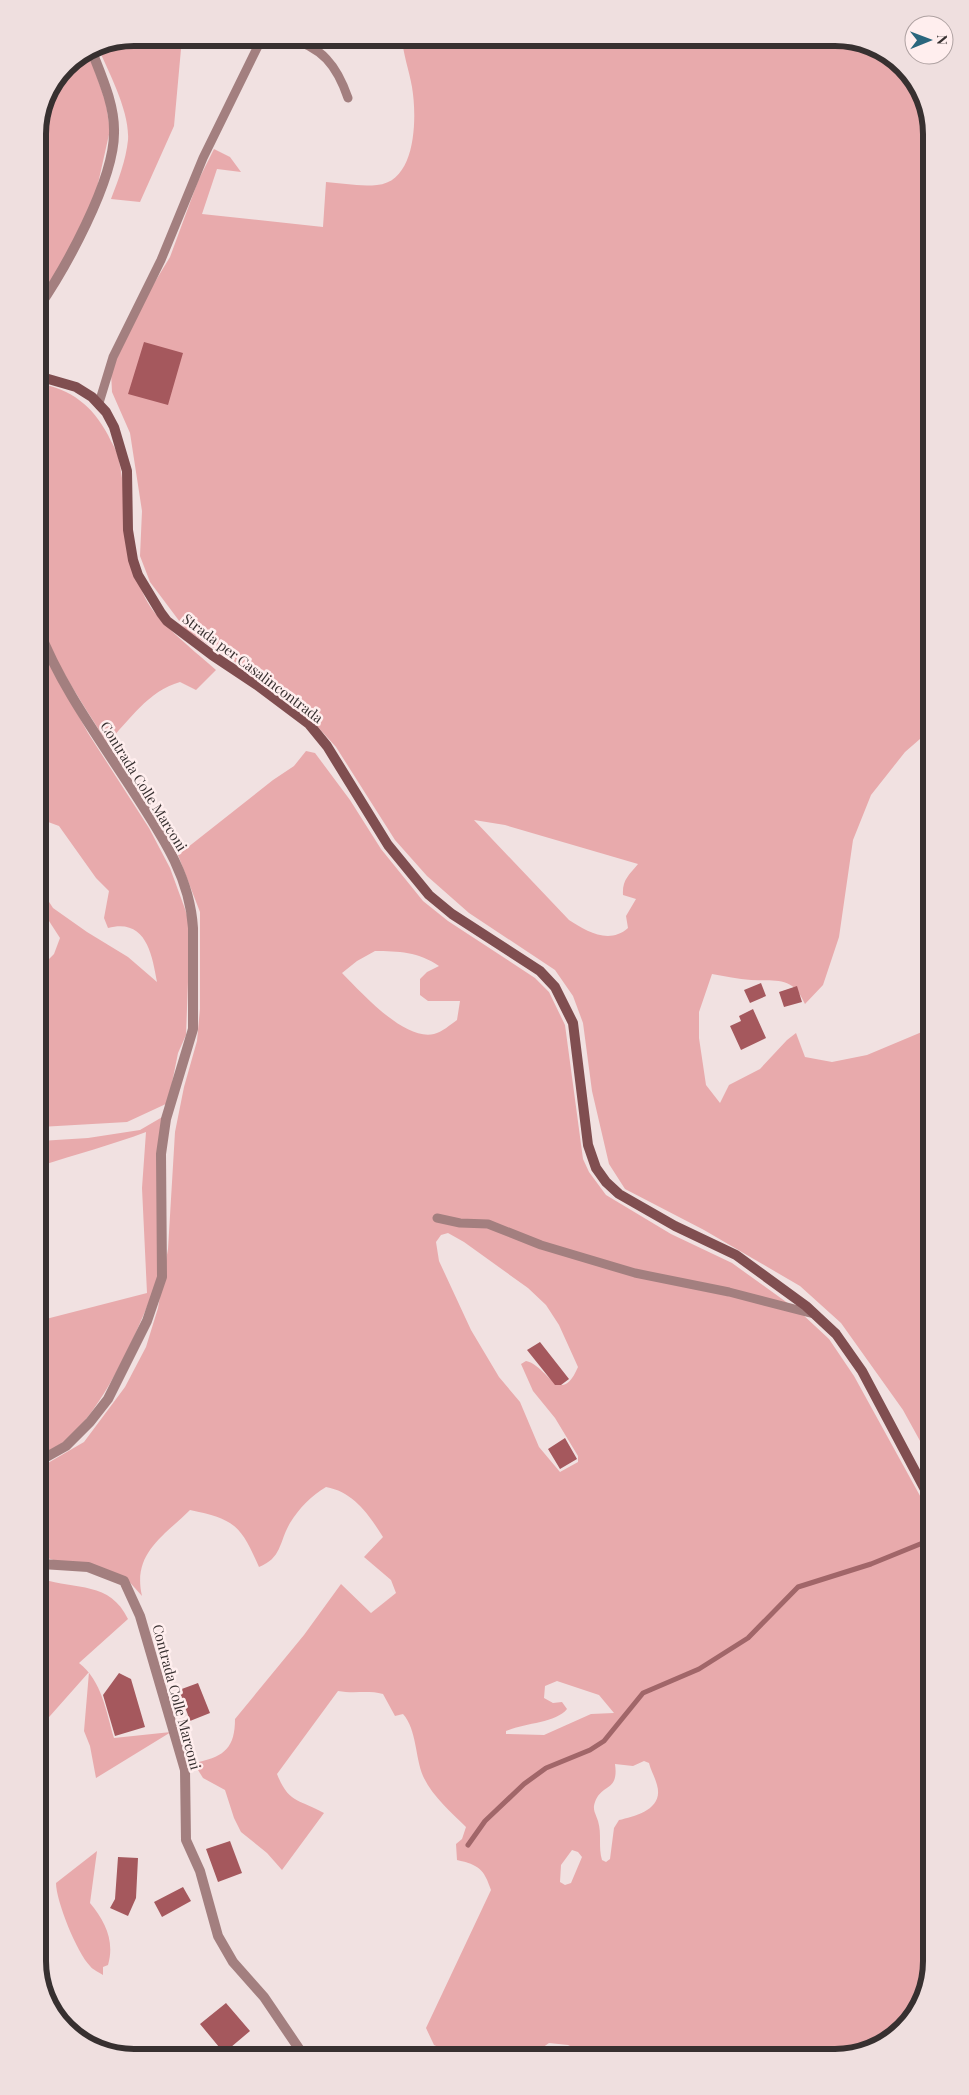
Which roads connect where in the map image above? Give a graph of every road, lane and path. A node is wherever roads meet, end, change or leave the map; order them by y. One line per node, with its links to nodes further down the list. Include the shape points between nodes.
1 (258, 46): 7 (lane, via 203,158 161,260 113,357)
2 (310, 46): 4 (lane, via 328,59 340,74)
3 (93, 56): 5 (street, via 111,107 113,145 101,190 90,215)
4 (348, 98)
5 (46, 294)
6 (46, 379): 7 (main road, Strada per Casalincontrada, via 76,388)
7 (99, 403): 10 (main road, Strada per Casalincontrada, via 114,427 125,459 128,530 133,560 161,613 212,655 308,724 327,746 388,844 418,883 452,914 540,971 560,995 573,1023 590,1151 606,1182 619,1194 675,1226 736,1255)
8 (46, 644): 11 (street, Contrada Colle Marconi, via 75,702 171,850 192,913 193,1029 166,1118 161,1154 162,1277 147,1321 108,1399 66,1446)
9 (437, 1218): 10 (lane, via 488,1224 541,1245 635,1274 729,1292)
10 (814, 1314): 12 (main road, Strada per Casalincontrada, via 836,1334 862,1371)
11 (46, 1457)
12 (923, 1487)
13 (46, 1564): 14 (street, Contrada Colle Marconi, via 88,1567 124,1581 140,1616 185,1770 186,1840 200,1870 218,1936 233,1962 264,1997)
14 (299, 2049)

